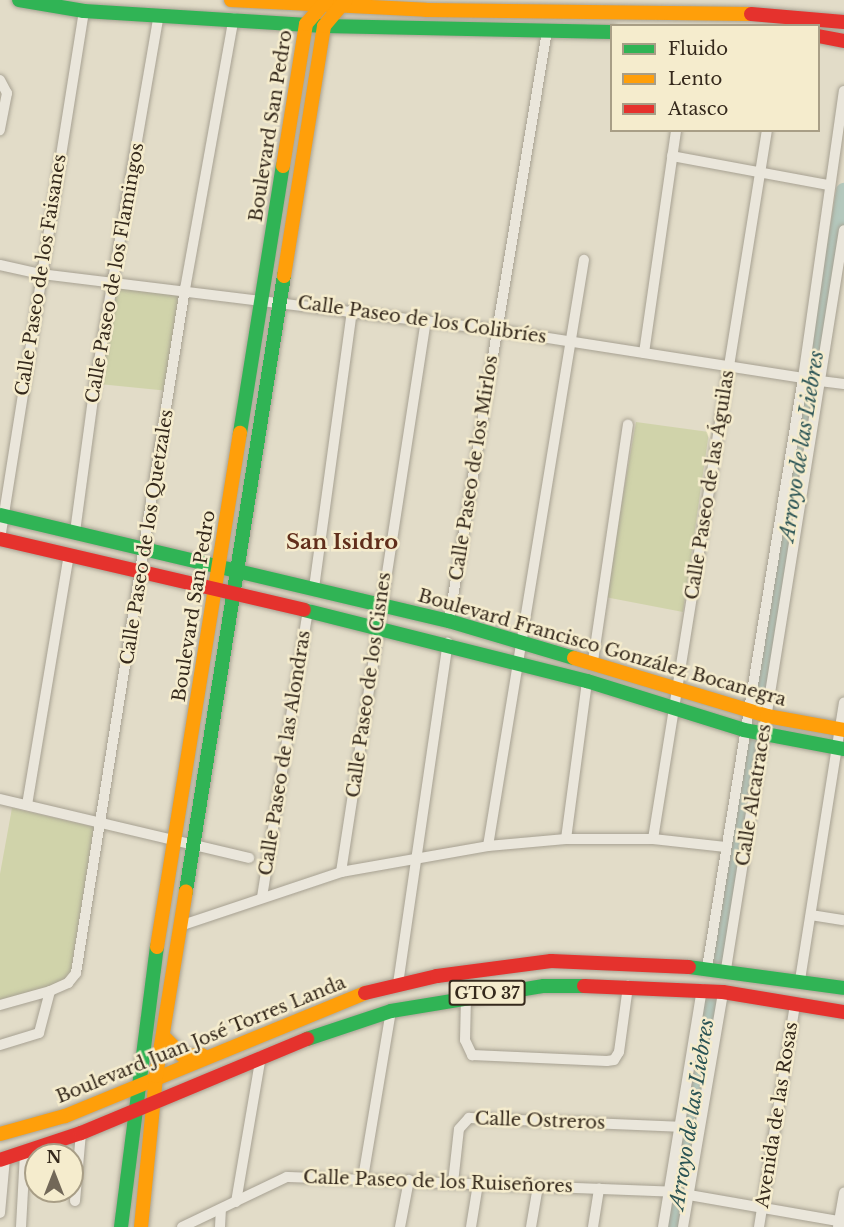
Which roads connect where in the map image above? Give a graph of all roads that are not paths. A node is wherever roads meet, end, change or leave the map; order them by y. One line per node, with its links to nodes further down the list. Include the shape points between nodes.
1 (19, 0): 4 (main road)
2 (231, 0): 3 (main road)
3 (333, 3): 7 (main road, via 758,14); 8 (main road, Boulevard San Pedro); 9 (main road, Boulevard San Pedro)
4 (84, 11): 5 (main road); 25 (street, Calle Paseo de los Faisanes)
5 (159, 14): 6 (main road); 26 (street, Calle Paseo de los Flamingos)
6 (234, 18): 8 (main road); 27 (street, Calle Paseo de los Quetzales)
7 (844, 22)
8 (306, 24): 9 (main road); 28 (main road, Boulevard San Pedro)
9 (324, 26): 10 (main road); 29 (main road, Boulevard San Pedro)
10 (547, 31): 11 (main road); 32 (street, Calle Paseo de los Mirlos)
11 (610, 32)
12 (820, 36): 13 (main road)
13 (844, 41)
14 (0, 80): 16 (street, via 8,93)
15 (844, 91): 21 (street)
16 (0, 129)
17 (676, 132): 19 (street)
18 (767, 132): 20 (street, Calle Paseo de las Águilas)
19 (672, 156): 20 (street); 34 (street)
20 (759, 172): 21 (street); 35 (street, Calle Paseo de las Águilas)
21 (829, 185): 36 (street)
22 (844, 230): 37 (street, Calle Alcatraces)
23 (584, 260): 33 (street)
24 (0, 265): 25 (street, Calle Paseo de los Colibríes)
25 (41, 274): 26 (street, Calle Paseo de los Colibríes); 40 (street, Calle Paseo de los Faisanes)
26 (113, 282): 27 (street, Calle Paseo de los Colibríes); 41 (street, Calle Paseo de los Flamingos)
27 (185, 289): 28 (street, Calle Paseo de los Colibríes); 43 (street, Calle Paseo de los Quetzales)
28 (261, 298): 29 (street, Calle Paseo de los Colibríes); 45 (main road, Boulevard San Pedro)
29 (279, 301): 30 (street, Calle Paseo de los Colibríes); 47 (main road, Boulevard San Pedro)
30 (352, 310): 31 (street, Calle Paseo de los Colibríes); 49 (street)
31 (426, 320): 32 (street, Calle Paseo de los Colibríes); 51 (street, Calle Paseo de los Cisnes)
32 (497, 330): 33 (street, Calle Paseo de los Colibríes); 53 (street, Calle Paseo de los Mirlos)
33 (571, 341): 34 (street, Calle Paseo de los Colibríes); 55 (street)
34 (644, 353): 35 (street, Calle Paseo de los Colibríes)
35 (730, 367): 36 (street, Calle Paseo de los Colibríes); 60 (street, Calle Paseo de las Águilas)
36 (802, 378): 63 (street)
37 (820, 381): 38 (street); 64 (street, Calle Alcatraces)
38 (844, 384)
39 (628, 425): 57 (street)
40 (2, 516): 41 (main road, Boulevard Francisco González Bocanegra); 42 (street, Calle Paseo de los Faisanes)
41 (75, 532): 43 (main road, Boulevard Francisco González Bocanegra)
42 (0, 539): 44 (main road, Boulevard Francisco González Bocanegra)
43 (145, 549): 45 (main road, Boulevard Francisco González Bocanegra); 46 (street, Calle Paseo de los Quetzales)
44 (69, 554): 46 (main road, Boulevard Francisco González Bocanegra); 70 (street)
45 (220, 566): 47 (main road, Boulevard Francisco González Bocanegra); 48 (main road, Boulevard San Pedro)
46 (141, 569): 48 (main road, Boulevard Francisco González Bocanegra); 71 (street, Calle Paseo de los Quetzales)
47 (239, 571): 49 (main road, Boulevard Francisco González Bocanegra); 50 (main road, Boulevard San Pedro)
48 (216, 586): 50 (main road, Boulevard Francisco González Bocanegra); 74 (main road, Boulevard San Pedro)
49 (314, 588): 51 (main road, Boulevard Francisco González Bocanegra)
50 (236, 591): 52 (main road, Boulevard Francisco González Bocanegra); 75 (main road, Boulevard San Pedro)
51 (380, 604): 53 (main road, Boulevard Francisco González Bocanegra); 54 (street, Calle Paseo de los Cisnes)
52 (308, 609): 54 (main road, Boulevard Francisco González Bocanegra); 81 (street, Calle Paseo de las Alondras)
53 (449, 621): 55 (main road, Boulevard Francisco González Bocanegra)
54 (377, 626): 56 (main road, Boulevard Francisco González Bocanegra); 80 (street, Calle Paseo de los Cisnes)
55 (523, 640): 57 (main road, Boulevard Francisco González Bocanegra); 58 (street)
56 (448, 643): 58 (main road, Boulevard Francisco González Bocanegra); 79 (street)
57 (592, 661): 60 (main road, Boulevard Francisco González Bocanegra)
58 (519, 662): 59 (main road, Boulevard Francisco González Bocanegra); 76 (street)
59 (587, 681): 62 (main road, Boulevard Francisco González Bocanegra); 72 (street)
60 (677, 686): 62 (street, Calle Paseo de las Águilas); 63 (main road, Boulevard Francisco González Bocanegra)
61 (844, 702): 66 (street)
62 (674, 707): 65 (main road, Boulevard Francisco González Bocanegra); 73 (street, Calle Paseo de las Águilas)
63 (747, 710): 64 (main road, Boulevard Francisco González Bocanegra); 65 (street)
64 (767, 716): 66 (main road, Boulevard Francisco González Bocanegra); 67 (street, Calle Alcatraces)
65 (744, 730): 67 (main road, Boulevard Francisco González Bocanegra); 77 (street)
66 (842, 730): 68 (street)
67 (764, 734): 68 (main road, Boulevard Francisco González Bocanegra); 86 (street, Calle Alcatraces)
68 (841, 748): 82 (street)
69 (0, 799): 70 (street)
70 (27, 805): 71 (street)
71 (101, 822): 74 (street); 94 (street, Calle Paseo de los Quetzales, via 73,979)
72 (566, 839): 73 (street); 76 (street)
73 (653, 839): 77 (street)
74 (174, 840): 75 (street); 87 (main road, Boulevard San Pedro)
75 (192, 845): 78 (street); 84 (main road, Boulevard San Pedro)
76 (488, 846): 79 (street)
77 (726, 847): 85 (street)
78 (249, 858)
79 (414, 858): 80 (street); 90 (street)
80 (341, 873): 81 (street)
81 (262, 897): 84 (street)
82 (811, 915): 83 (street); 89 (street)
83 (844, 920)
84 (180, 926): 88 (main road, Boulevard San Pedro)
85 (707, 968): 86 (main road, Boulevard Juan José Torres Landa / GTO 37); 90 (main road, Boulevard Juan José Torres Landa / GTO 37, via 573,960 482,969)
86 (726, 969): 89 (main road, Boulevard Juan José Torres Landa / GTO 37)
87 (153, 973): 88 (main road); 106 (main road, Boulevard San Pedro)
88 (173, 975): 101 (main road, Boulevard San Pedro)
89 (800, 980): 92 (main road, Boulevard Juan José Torres Landa / GTO 37)
90 (398, 984): 103 (main road, Boulevard Juan José Torres Landa / GTO 37, via 289,1019)
91 (628, 986): 93 (main road, Boulevard Juan José Torres Landa / GTO 37); 96 (main road, Boulevard Juan José Torres Landa / GTO 37, via 544,987); 96 (street, via 619,1052 614,1060 607,1061 472,1055 465,1040)
92 (844, 988)
93 (702, 989): 95 (main road, Boulevard Juan José Torres Landa / GTO 37); 109 (street)
94 (50, 991): 98 (street, Calle Paseo de los Quetzales); 102 (street, via 39,1033)
95 (723, 992): 97 (main road, Boulevard Juan José Torres Landa / GTO 37); 125 (street)
96 (466, 997): 99 (main road, Boulevard Juan José Torres Landa / GTO 37)
97 (795, 1004): 100 (main road, Boulevard Juan José Torres Landa / GTO 37); 127 (street, Avenida de las Rosas)
98 (0, 1005)
99 (391, 1011): 104 (main road, Boulevard Juan José Torres Landa / GTO 37); 117 (street)
100 (844, 1012)
101 (163, 1036): 103 (main road, via 183,1056); 105 (main road, Boulevard San Pedro)
102 (0, 1045)
103 (209, 1055): 105 (main road, Boulevard Juan José Torres Landa / GTO 37)
104 (261, 1056): 107 (main road, Boulevard Juan José Torres Landa / GTO 37); 126 (street)
105 (156, 1076): 106 (main road, Boulevard Juan José Torres Landa / GTO 37); 107 (main road, Boulevard San Pedro)
106 (136, 1085): 108 (main road, Boulevard San Pedro); 111 (main road, Boulevard Juan José Torres Landa / GTO 37, via 65,1116)
107 (152, 1104): 108 (main road, Boulevard Juan José Torres Landa / GTO 37); 133 (main road, Boulevard San Pedro)
108 (134, 1112): 110 (main road, Boulevard Juan José Torres Landa / GTO 37); 132 (main road, Boulevard San Pedro)
109 (680, 1127): 119 (street, Calle Ostreros, via 470,1118 459,1129); 123 (street)
110 (81, 1133): 112 (main road, Boulevard Juan José Torres Landa / GTO 37); 113 (street)
111 (0, 1134)
112 (53, 1143)
113 (80, 1143)
114 (24, 1153): 115 (main road, Boulevard Juan José Torres Landa / GTO 37)
115 (2, 1159): 129 (street)
116 (24, 1172): 131 (street)
117 (363, 1178): 118 (street, Calle Paseo de los Ruiseñores); 126 (street, Calle Paseo de los Ruiseñores, via 286,1177)
118 (409, 1180): 119 (street, Calle Paseo de los Ruiseñores); 136 (street)
119 (453, 1183): 120 (street, Calle Paseo de los Ruiseñores)
120 (478, 1184): 121 (street, Calle Paseo de los Ruiseñores); 137 (street)
121 (538, 1186): 122 (street, Calle Paseo de los Ruiseñores); 138 (street)
122 (599, 1188): 123 (street, Calle Paseo de los Ruiseñores); 139 (street)
123 (669, 1192): 140 (street)
124 (844, 1193): 130 (street)
125 (689, 1195): 127 (street); 141 (street)
126 (236, 1202): 128 (street, Calle Paseo de los Ruiseñores)
127 (762, 1207): 130 (street); 142 (street, Avenida de las Rosas)
128 (221, 1210): 134 (street, Calle Paseo de los Ruiseñores); 135 (street)
129 (0, 1213)
130 (841, 1223)
131 (21, 1227)
132 (121, 1227)
133 (141, 1227)
134 (182, 1227)
135 (220, 1227)
136 (400, 1227)
137 (471, 1227)
138 (531, 1227)
139 (593, 1227)
140 (663, 1227)
141 (684, 1227)
142 (759, 1227)

